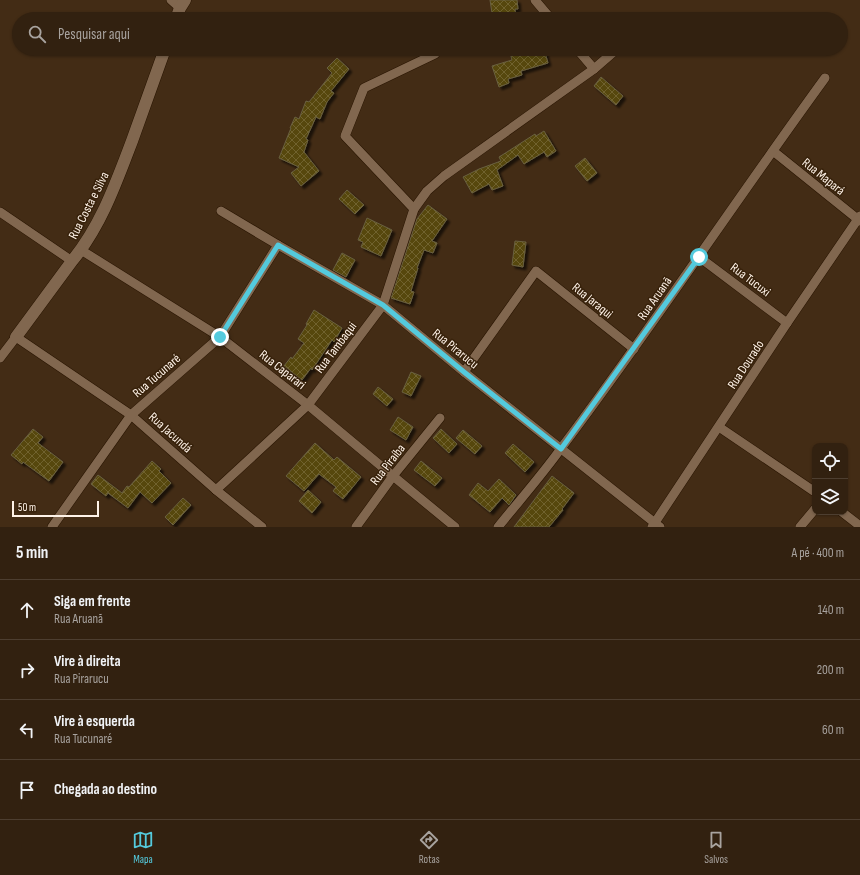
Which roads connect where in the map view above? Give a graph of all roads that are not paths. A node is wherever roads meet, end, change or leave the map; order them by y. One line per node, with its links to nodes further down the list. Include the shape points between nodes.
1 (171, 0): 3 (street)
2 (535, 0): 4 (street)
3 (180, 9)
4 (545, 12)
5 (162, 56): 17 (street, Rua Costa e Silva, via 114,191)
6 (431, 56): 12 (street, via 364,88 344,136)
7 (583, 56): 9 (street)
8 (609, 56): 9 (street, Rua Tambaqui)
9 (594, 69): 12 (street, Rua Tambaqui, via 444,176 427,191)
10 (825, 78): 11 (street, Rua Aruanã)
11 (773, 150): 15 (street, Rua Mapará); 18 (street, Rua Aruanã)
12 (414, 209): 20 (street, Rua Tambaqui)
13 (221, 211): 16 (street, Rua Pirarucu)
14 (0, 212): 19 (street)
15 (859, 219): 21 (street, Rua Dourado)
16 (278, 245): 20 (street, Rua Pirarucu); 23 (street, Rua Tucunaré)
17 (81, 250): 19 (street, Rua Costa e Silva); 23 (street, Rua Caparari)
18 (699, 257): 21 (street, Rua Tucuxi); 24 (street, Rua Aruanã)
19 (72, 261): 22 (street, Rua Costa e Silva)
20 (383, 305): 26 (street, Rua Pirarucu); 27 (street, Rua Tambaqui)
21 (787, 323): 30 (street, Rua Dourado)
22 (16, 337): 25 (street); 28 (street, Rua Jacundá)
23 (220, 337): 27 (street, Rua Caparari); 28 (street, Rua Tucunaré)
24 (634, 349): 26 (street, Rua Jaraqui, via 536,270); 31 (street, Rua Aruanã)
25 (0, 358)
26 (464, 372): 31 (street, Rua Pirarucu)
27 (308, 405): 32 (street, Rua Caparari); 33 (street, Rua Tambaqui)
28 (132, 414): 33 (street, Rua Jacundá); 37 (street, Rua Tucunaré)
29 (440, 418): 32 (street, Rua Piraíba)
30 (719, 427): 34 (street); 38 (street, Rua Dourado)
31 (561, 449): 38 (street, Rua Pirarucu); 43 (street, Rua Aruanã)
32 (393, 476): 41 (street, Rua Piraíba); 42 (street, Rua Caparari)
33 (216, 490): 40 (street, Rua Jacundá)
34 (812, 490)
35 (812, 513): 44 (street)
36 (846, 515): 39 (street)
37 (57, 525)
38 (656, 526)
39 (860, 526)
40 (262, 527)
41 (356, 527)
42 (455, 527)
43 (498, 527)
44 (800, 527)

